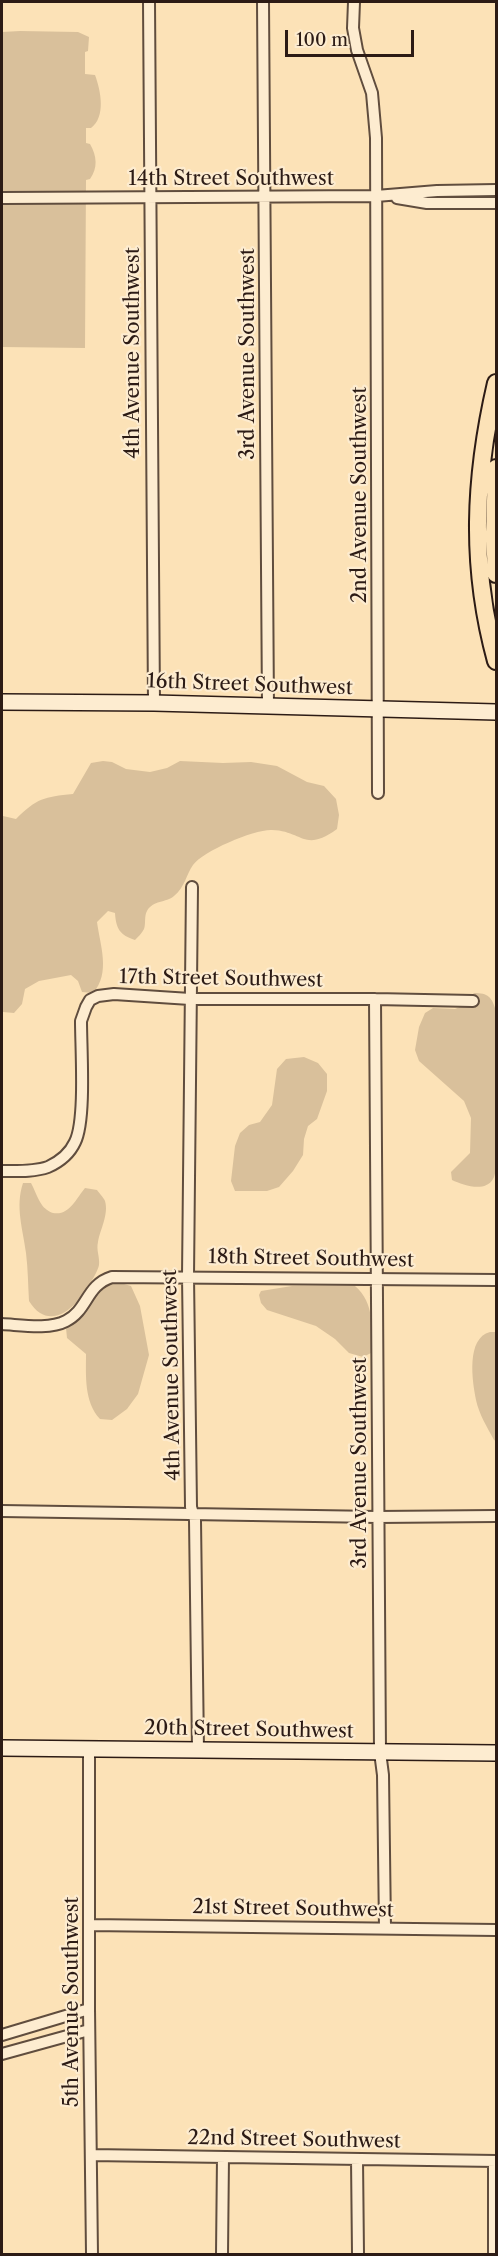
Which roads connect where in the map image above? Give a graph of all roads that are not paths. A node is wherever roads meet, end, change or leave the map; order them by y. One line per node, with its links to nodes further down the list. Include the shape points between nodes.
1 (149, 2): 9 (street, 4th Avenue Southwest)
2 (263, 2): 7 (street, 3rd Avenue Southwest)
3 (354, 2): 5 (street, 2nd Avenue Southwest, via 357,50 372,93 375,116)
4 (496, 190): 6 (street, 14th Street Southwest)
5 (376, 196): 6 (street, 14th Street Southwest); 7 (street, 14th Street Southwest); 18 (street, 2nd Avenue Southwest)
6 (388, 196): 10 (street, 14th Street Southwest, via 426,203)
7 (265, 197): 9 (street, 14th Street Southwest); 17 (street, 3rd Avenue Southwest)
8 (2, 198): 9 (street, 14th Street Southwest)
9 (150, 198): 16 (street, 4th Avenue Southwest)
10 (496, 203)
11 (496, 383): 14 (main road, via 480,462 477,524 481,583)
12 (496, 468): 13 (main road)
13 (496, 574)
14 (496, 661)
15 (2, 702): 16 (street, 16th Street Southwest)
16 (154, 703): 17 (street, 16th Street Southwest)
17 (268, 707): 18 (street, 16th Street Southwest)
18 (378, 710): 19 (street, 16th Street Southwest); 20 (street, 2nd Avenue Southwest)
19 (496, 712)
20 (378, 793)
21 (194, 889): 22 (street, 4th Avenue Southwest)
22 (190, 999): 23 (street, 17th Street Southwest); 25 (street, 17th Street Southwest, via 114,994 90,1000 81,1021 81,1122 75,1143 59,1161 46,1167); 26 (street, 4th Avenue Southwest)
23 (375, 999): 24 (street, 17th Street Southwest); 27 (street, 3rd Avenue Southwest)
24 (473, 1001)
25 (2, 1171)
26 (188, 1276): 27 (street, 18th Street Southwest); 29 (street, 18th Street Southwest, via 112,1277 99,1282 79,1310 62,1323); 31 (street, 4th Avenue Southwest)
27 (377, 1278): 28 (street, 18th Street Southwest); 33 (street, 3rd Avenue Southwest)
28 (496, 1280)
29 (2, 1324)
30 (2, 1511): 31 (street)
31 (194, 1514): 33 (street); 36 (street, 4th Avenue Southwest)
32 (496, 1516): 33 (street)
33 (378, 1517): 37 (street, 3rd Avenue Southwest)
34 (2, 1748): 35 (street, 20th Street Southwest)
35 (89, 1749): 36 (street, 20th Street Southwest); 39 (street, 5th Avenue Southwest)
36 (198, 1750): 37 (street, 20th Street Southwest)
37 (380, 1752): 38 (street, 20th Street Southwest); 40 (street, 3rd Avenue Southwest)
38 (496, 1753)
39 (89, 1925): 40 (street, 21st Street Southwest); 42 (street, 5th Avenue Southwest)
40 (385, 1928): 41 (street, 21st Street Southwest)
41 (496, 1930)
42 (89, 2009): 43 (street, 5th Avenue Southwest); 44 (street)
43 (89, 2030): 45 (street); 46 (street, 5th Avenue Southwest)
44 (2, 2035)
45 (2, 2054)
46 (91, 2155): 47 (street, 22nd Street Southwest); 50 (street, 5th Avenue Southwest)
47 (223, 2157): 48 (street, 22nd Street Southwest); 51 (street)
48 (357, 2159): 49 (street, 22nd Street Southwest); 52 (street)
49 (495, 2161): 53 (street)
50 (92, 2254)
51 (222, 2254)
52 (358, 2254)
53 (494, 2254)

